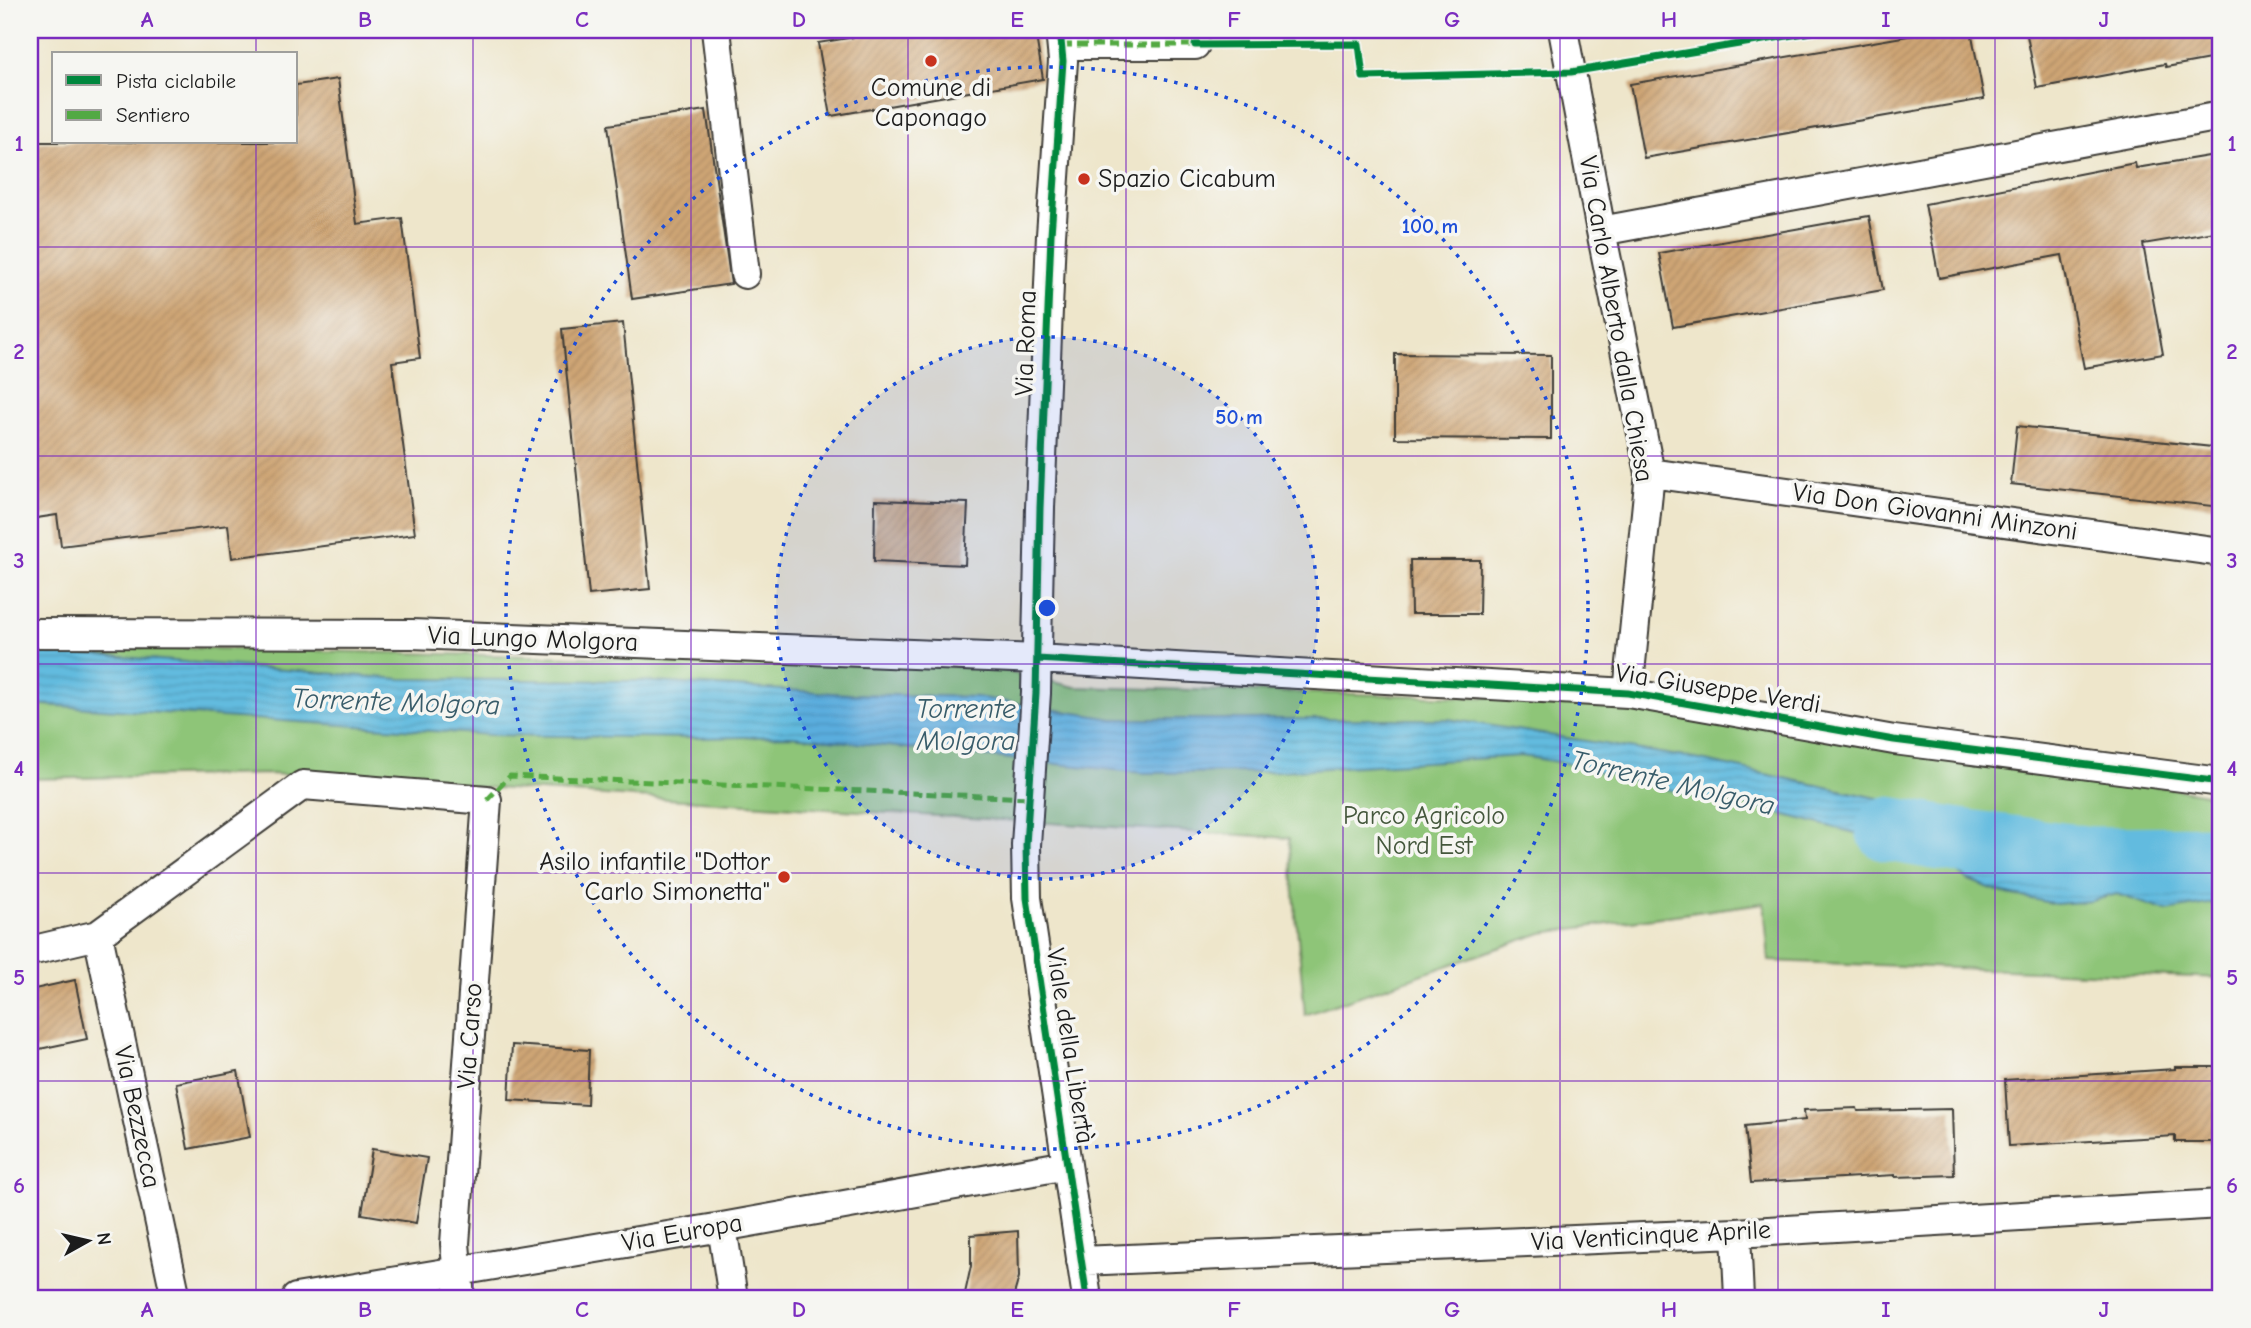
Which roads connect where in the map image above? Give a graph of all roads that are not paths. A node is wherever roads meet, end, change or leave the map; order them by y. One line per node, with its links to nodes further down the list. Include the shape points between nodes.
1 (716, 30): 7 (street)
2 (1563, 30): 6 (street, Via Carlo Alberto dalla Chiesa)
3 (1061, 37): 4 (street); 11 (street, Via Roma)
4 (1195, 45)
5 (2221, 116): 6 (street)
6 (1601, 231): 8 (street, Via Carlo Alberto dalla Chiesa)
7 (744, 274)
8 (1650, 473): 9 (street, Via Don Giovanni Minzoni); 12 (street, Via Carlo Alberto dalla Chiesa)
9 (2221, 552)
10 (30, 634): 11 (street, Via Lungo Molgora, via 412,634)
11 (1037, 659): 12 (street, Via Giuseppe Verdi); 13 (street, Via Roma)
12 (1628, 692): 14 (street, Via Giuseppe Verdi, via 1895,740)
13 (1036, 693): 17 (street, Viale della Libertà, via 1027,898)
14 (2221, 782)
15 (98, 935): 16 (street); 22 (street, Via Carso, via 303,785 487,800 455,1244); 23 (street, Via Bezzecca)
16 (30, 951)
17 (1067, 1165): 19 (street, Via Europa); 21 (street, Viale della Libertà)
18 (2221, 1204): 20 (street, Via Venticinque Aprile)
19 (722, 1227): 22 (street, Via Europa); 25 (street)
20 (1736, 1233): 21 (street, Via Venticinque Aprile); 27 (street)
21 (1081, 1261): 26 (street, Viale della Libertà)
22 (458, 1285): 24 (street, Via Europa)
23 (176, 1298)
24 (296, 1298)
25 (733, 1298)
26 (1087, 1298)
27 (1739, 1298)

